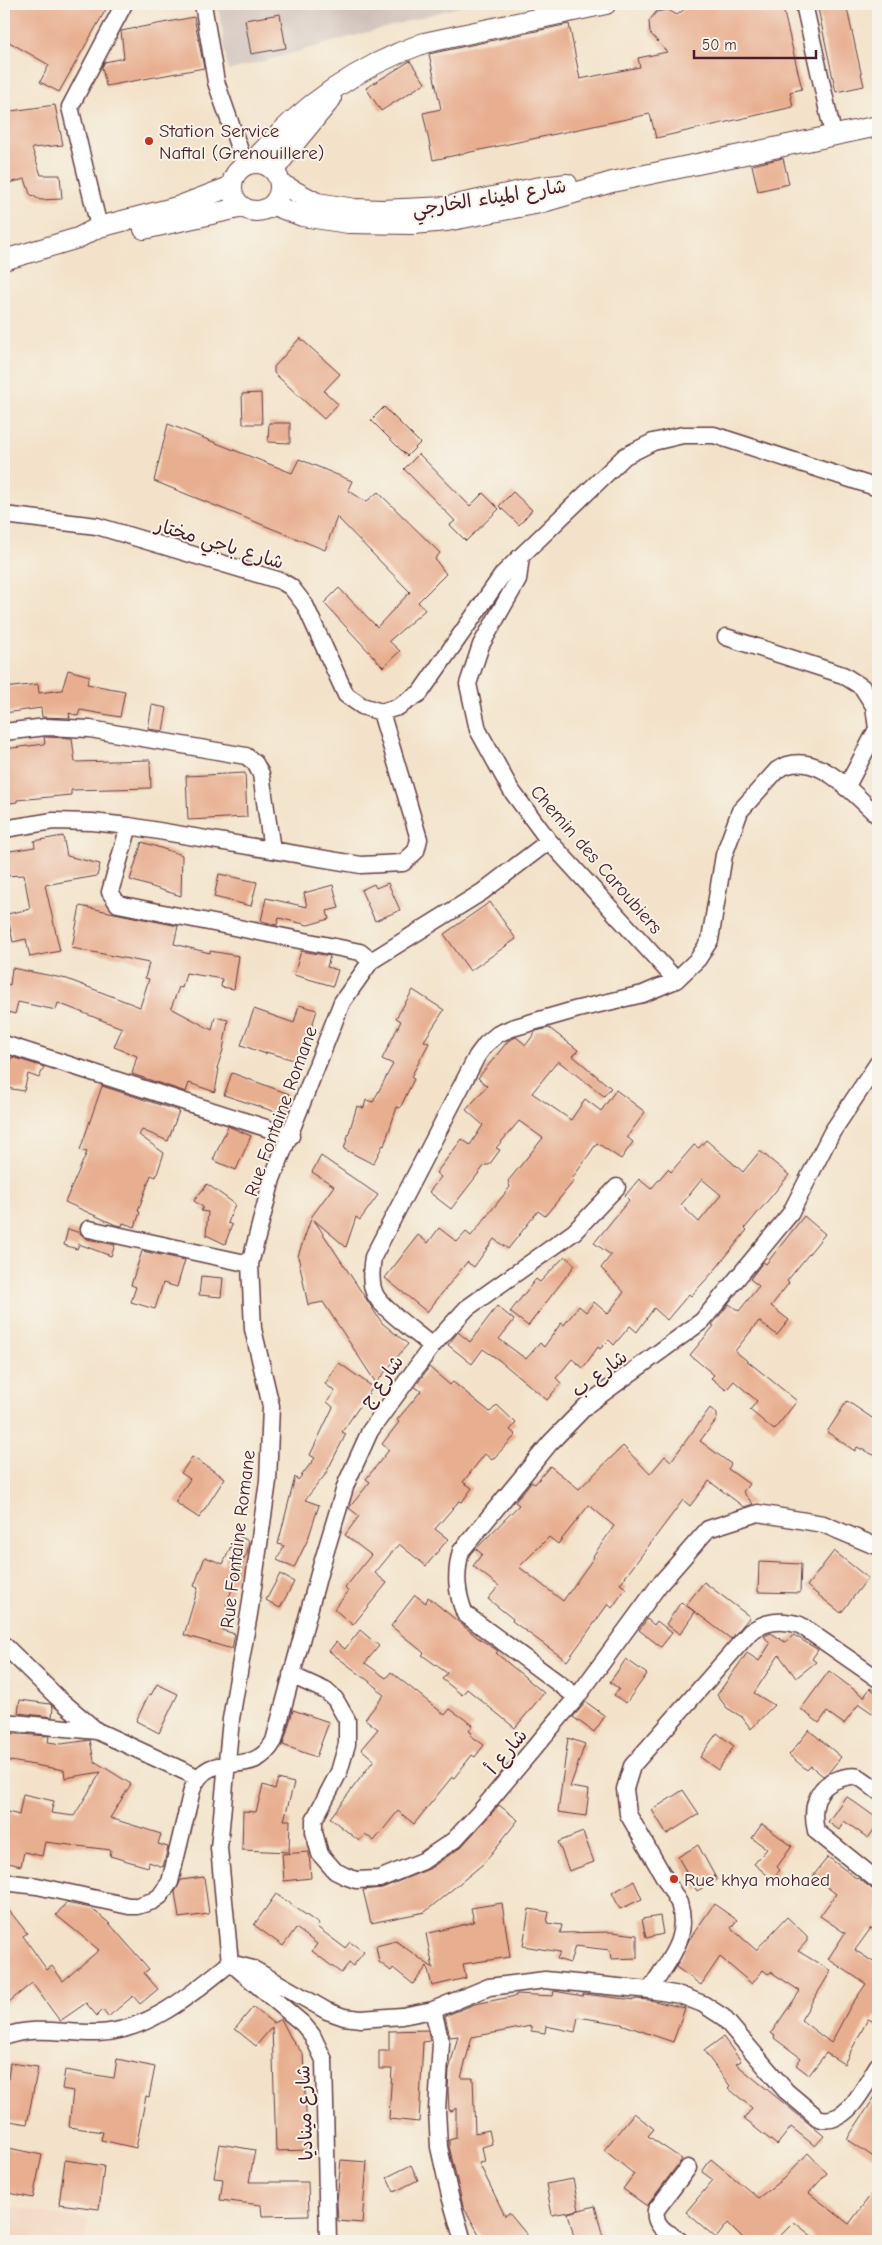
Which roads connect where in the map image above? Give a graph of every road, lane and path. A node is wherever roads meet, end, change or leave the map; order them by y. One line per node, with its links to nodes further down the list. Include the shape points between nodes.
1 (124, 4): 14 (street, via 70,107)
2 (203, 4): 8 (street, via 216,82)
3 (606, 4): 7 (street, via 424,43 379,62 321,97)
4 (804, 4): 6 (street)
5 (878, 126): 6 (street, شارع الميناء الخارجي)
6 (833, 134): 10 (street, شارع الميناء الخارجي)
7 (285, 139): 8 (street); 9 (street)
8 (249, 164): 9 (street, via 260,162); 11 (street, via 236,174)
9 (278, 177): 10 (street, شارع الميناء الخارجي, via 317,203 382,210 446,207 535,188); 12 (street, via 280,192)
10 (612, 182): 12 (street, شارع الميناء الخارجي, via 540,203 447,221 413,224 327,221)
11 (232, 186): 13 (street, via 237,202); 14 (street, via 152,214)
12 (273, 205): 13 (street, via 259,211)
13 (243, 207): 15 (street, via 102,239)
14 (99, 227): 15 (street)
15 (78, 238): 16 (street)
16 (4, 260)
17 (878, 488): 19 (street, via 714,435 683,435 653,442 625,456)
18 (4, 515): 21 (street, شارع باجي مختار, via 98,526 281,581 291,587 305,605 346,695 362,706)
19 (521, 556): 21 (street, via 503,574 420,693 398,707); 27 (street, Chemin des Caroubiers, via 518,580 481,645 468,684 478,730 511,790)
20 (726, 637): 23 (street, via 843,675 862,687 874,706 877,729)
21 (381, 712): 28 (street, via 419,840 413,856 398,864 361,865)
22 (4, 732): 28 (street, via 46,727 90,729 246,756 261,774)
23 (846, 788): 24 (street); 30 (street, via 822,769 807,763 791,763 777,770 740,811 724,855 710,940 698,958)
24 (878, 816)
25 (129, 826): 26 (street, via 53,821); 28 (street); 29 (street, via 110,892 118,904 360,952)
26 (4, 830)
27 (549, 841): 29 (street, Rue Fontaine Romane, via 482,892); 30 (street, Chemin des Caroubiers)
28 (272, 850)
29 (371, 961): 33 (street, Rue Fontaine Romane, via 342,1002)
30 (676, 980): 37 (street, via 643,994 512,1028 498,1034 477,1056 373,1257 371,1278 377,1299)
31 (4, 1044): 33 (street)
32 (878, 1063): 42 (street, شارع ب, via 832,1132 790,1214 702,1321 588,1404 550,1443 461,1551 456,1583 465,1614)
33 (291, 1136): 36 (street, Rue Fontaine Romane, via 272,1179)
34 (617, 1187): 37 (street, شارع ج, via 574,1232 467,1308)
35 (89, 1228): 36 (street)
36 (250, 1264): 45 (street, Rue Fontaine Romane, via 253,1329 271,1406 268,1481)
37 (432, 1346): 40 (street, شارع ج, via 370,1431 346,1484)
38 (873, 1545): 42 (street, شارع أ, via 823,1524 758,1513 708,1529 659,1585)
39 (4, 1645): 44 (street)
40 (290, 1675): 42 (street, شارع أ, via 326,1691 335,1699 347,1720 347,1744 338,1772 314,1820 314,1832 326,1863 335,1871 356,1880 388,1876 423,1861 454,1840); 45 (street, شارع ج, via 270,1748 250,1763)
41 (878, 1678): 51 (street, via 800,1625 768,1622 750,1632 632,1766 625,1789 628,1814 678,1903 682,1916 678,1945)
42 (577, 1698)
43 (4, 1722): 44 (street)
44 (97, 1731): 46 (street)
45 (226, 1764): 46 (street, شارع ج, via 211,1768); 50 (street, Rue Fontaine Romane, via 219,1848)
46 (197, 1778): 49 (street, via 170,1882 153,1901 129,1906)
47 (878, 1791): 48 (street, via 858,1777 835,1780 818,1796 813,1820 816,1831)
48 (878, 1881)
49 (4, 1882)
50 (230, 1962): 52 (street, via 253,1969 327,2011 344,2017 379,2019); 53 (street, via 159,2015 127,2028 100,2033 31,2030); 56 (street, شارع ميناديا, via 303,2024 324,2060)
51 (650, 1990): 52 (street, via 545,1980 490,1987); 54 (street, via 680,1995 703,2004 723,2018 786,2091 818,2118 834,2120 843,2115)
52 (433, 2010): 57 (street, via 441,2043 437,2110 439,2147)
53 (4, 2037)
54 (878, 2064)
55 (688, 2168): 58 (street, via 654,2217 656,2224)
56 (328, 2241)
57 (463, 2241)
58 (680, 2241)

